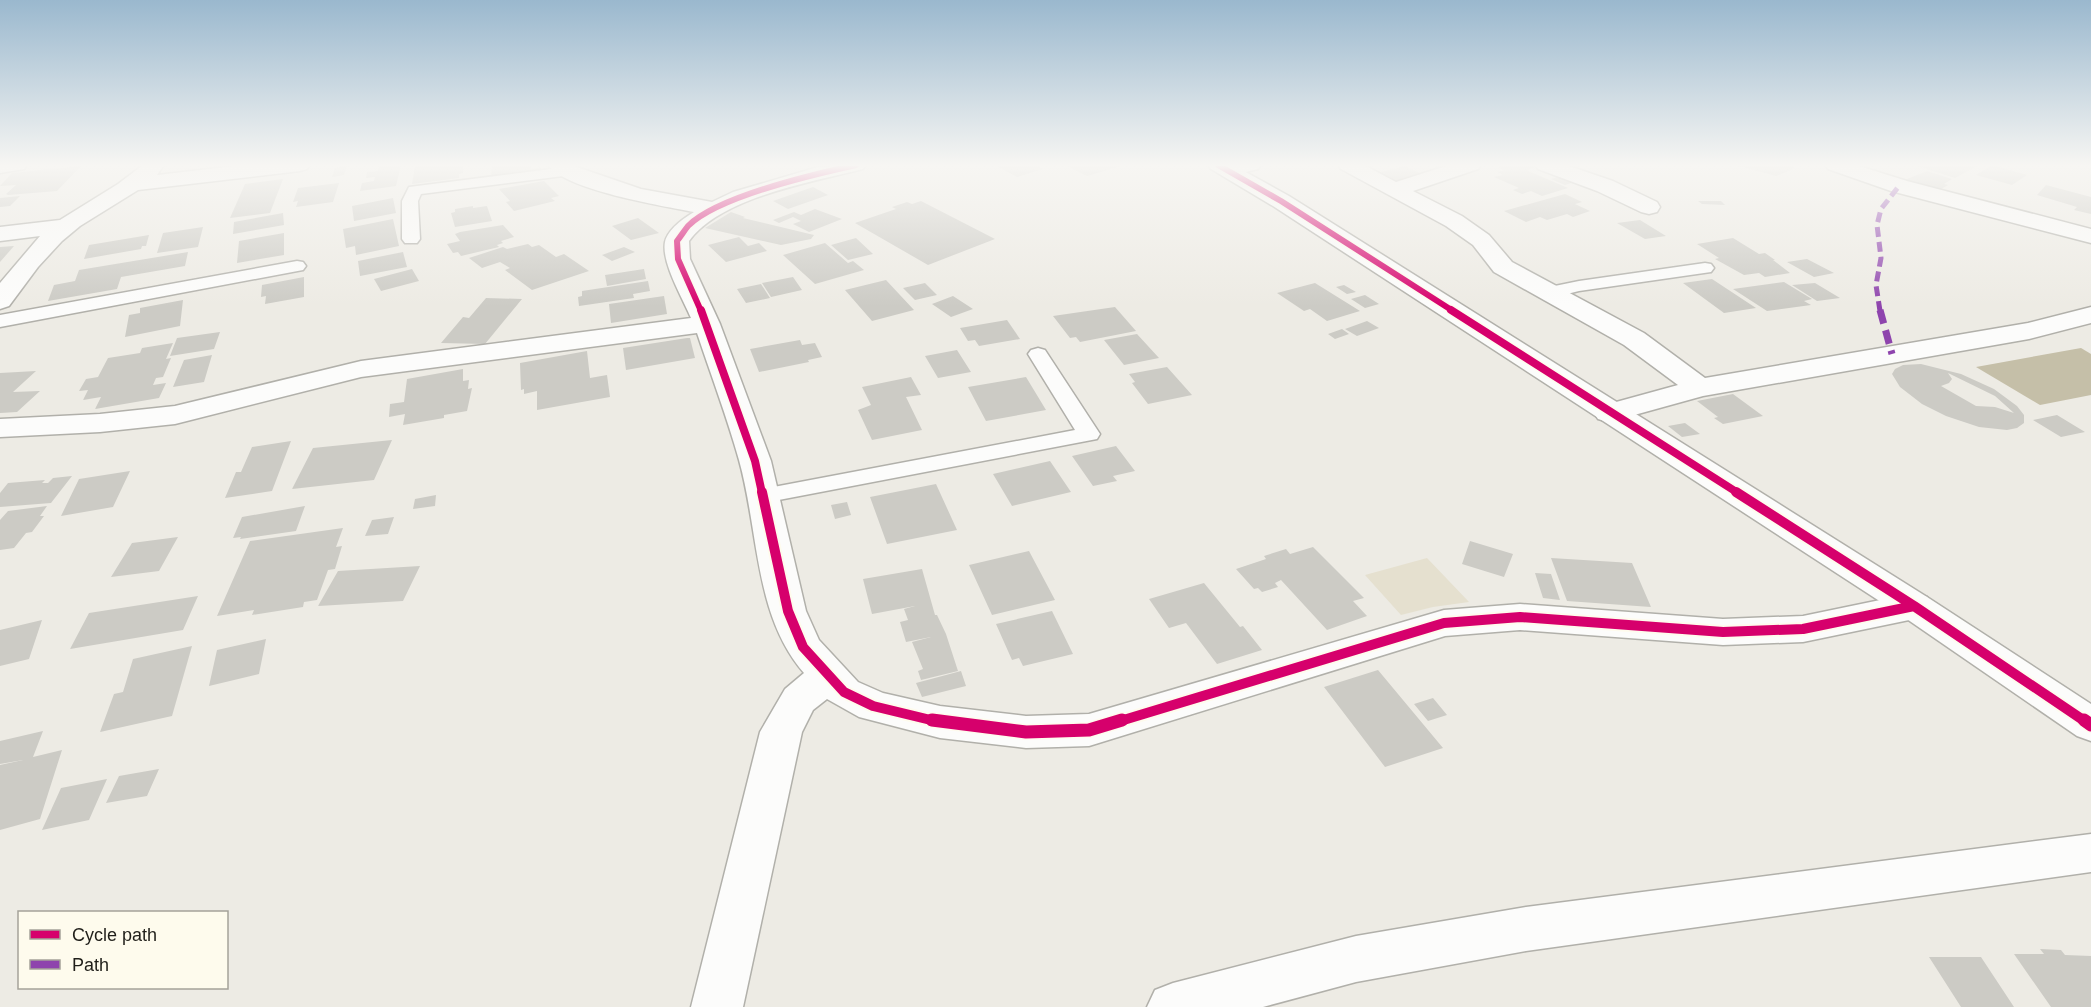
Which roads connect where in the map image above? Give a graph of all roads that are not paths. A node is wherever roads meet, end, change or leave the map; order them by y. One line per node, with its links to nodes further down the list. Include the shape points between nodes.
1 (87, 212): 7 (street)
2 (410, 212): 10 (lane)
3 (710, 212): 17 (street, via 689,225 677,241 678,259)
4 (1302, 212): 20 (street)
5 (1435, 212): 13 (street, via 1481,240 1503,267)
6 (1999, 212): 9 (street)
7 (65, 226): 8 (street); 14 (street, via 39,247)
8 (0, 234)
9 (2091, 236)
10 (411, 239)
11 (297, 266): 16 (lane)
12 (1705, 268): 13 (lane)
13 (1547, 293): 19 (street, via 1634,339)
14 (0, 301)
15 (2091, 315): 19 (street, via 2029,331)
16 (0, 321)
17 (707, 324): 21 (street, via 361,369 175,415); 22 (street, via 755,460)
18 (1038, 354): 22 (lane, via 1089,434)
19 (1700, 388): 20 (street)
20 (1609, 413): 23 (street)
21 (0, 428)
22 (763, 496): 24 (street, via 788,611 803,647)
23 (1914, 606): 24 (street, via 1803,629 1723,632 1520,617 1444,622 1089,730 1026,732 940,722 873,706 844,692); 25 (street)
24 (827, 676): 27 (street, via 799,700 781,732)
25 (2091, 725)
26 (2091, 853): 28 (street, via 1526,929 1356,959)
27 (717, 1007)
28 (1173, 1007)

